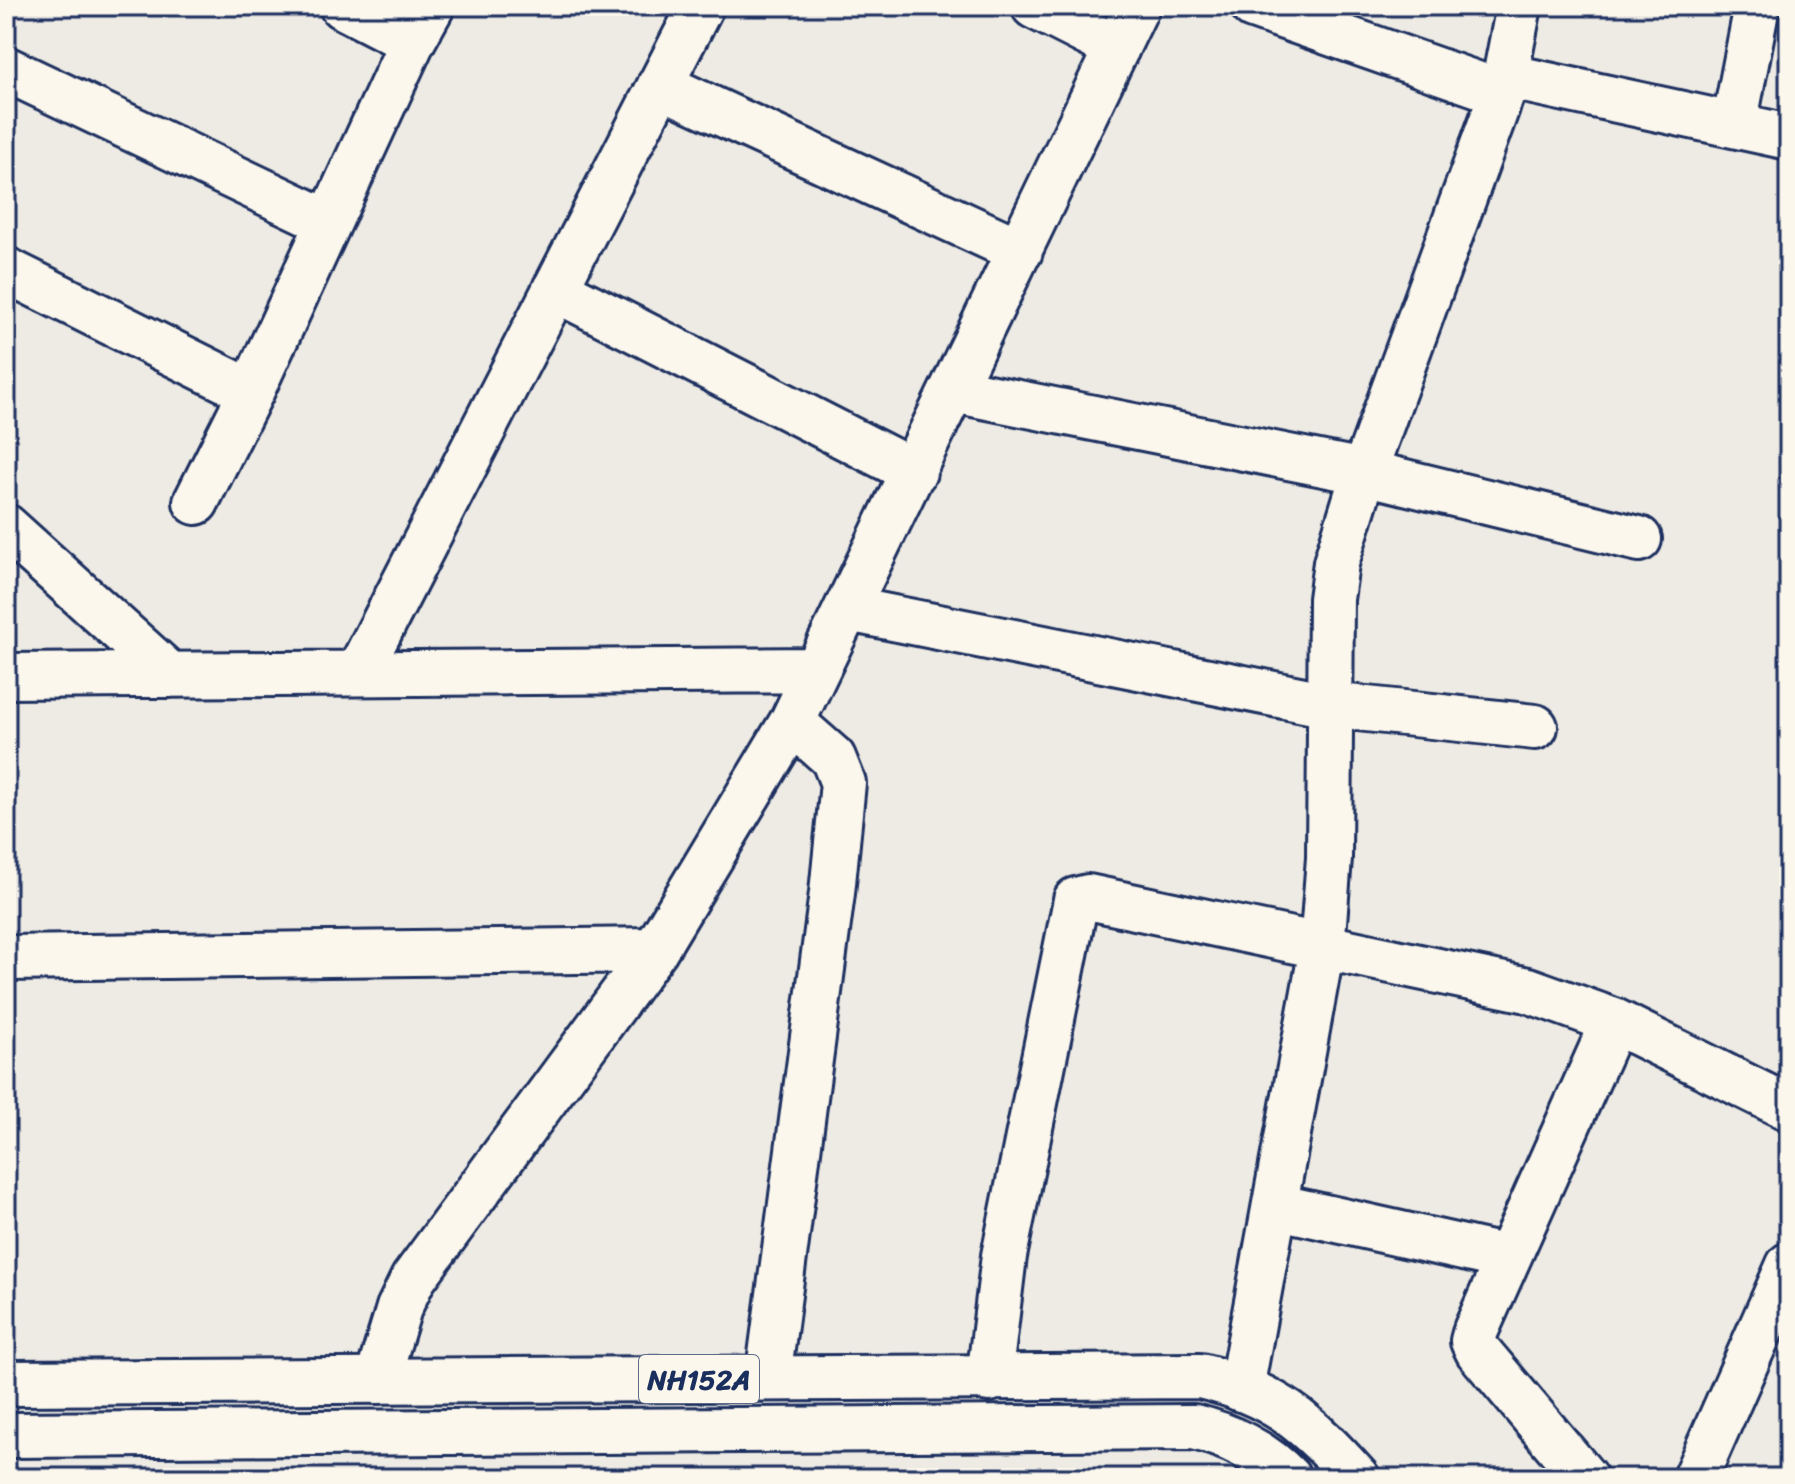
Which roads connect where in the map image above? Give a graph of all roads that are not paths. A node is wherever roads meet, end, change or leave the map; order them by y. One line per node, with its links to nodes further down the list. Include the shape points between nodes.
1 (342, 6): 11 (main road)
2 (701, 6): 15 (main road)
3 (1034, 6): 12 (main road)
4 (1137, 6): 12 (main road)
5 (1253, 6): 10 (main road)
6 (1519, 6): 14 (main road)
7 (1757, 6): 16 (main road)
8 (1773, 6): 9 (main road)
9 (1789, 9)
10 (1358, 23): 14 (main road)
11 (422, 24): 18 (main road)
12 (1117, 48): 19 (main road)
13 (6, 69): 18 (main road)
14 (1504, 84): 16 (main road); 25 (main road)
15 (660, 85): 19 (main road); 21 (main road)
16 (1734, 125): 17 (main road)
17 (1789, 137)
18 (328, 222): 23 (main road)
19 (1020, 251): 22 (main road)
20 (6, 270): 23 (main road)
21 (555, 289): 24 (main road); 31 (main road)
22 (953, 390): 24 (main road); 25 (main road)
23 (251, 392): 26 (main road)
24 (914, 472): 29 (main road)
25 (1364, 472): 28 (main road); 34 (main road, via 1336,563)
26 (196, 502)
27 (6, 527): 32 (main road)
28 (1639, 539)
29 (848, 609): 30 (main road); 34 (main road)
30 (817, 670): 31 (main road); 35 (main road)
31 (358, 673): 32 (main road)
32 (170, 675): 33 (main road)
33 (6, 676)
34 (1329, 705): 36 (main road); 37 (main road, via 1329,858)
35 (792, 722): 38 (main road); 45 (main road, via 833,758 843,783)
36 (1535, 727)
37 (1322, 948): 40 (main road, via 1528,990); 42 (main road); 46 (main road, via 1088,897 1076,900 1004,1256)
38 (655, 950): 39 (main road); 47 (main road, via 413,1279)
39 (6, 958)
40 (1614, 1021): 41 (main road); 43 (main road)
41 (1789, 1108)
42 (1275, 1206): 43 (main road); 49 (main road)
43 (1508, 1258): 53 (main road, via 1473,1341)
44 (1789, 1265): 54 (main road)
45 (768, 1378): 46 (main road, NH152A); 47 (main road, NH152A)
46 (989, 1379): 49 (main road, NH152A, via 1200,1376)
47 (377, 1381): 48 (main road, NH152A)
48 (6, 1383)
49 (1241, 1389): 52 (main road, NH152A, via 1304,1423)
50 (6, 1435): 51 (main road, NH152A, via 1194,1427 1252,1449)
51 (1288, 1478)
52 (1357, 1478)
53 (1585, 1478)
54 (1695, 1478)

